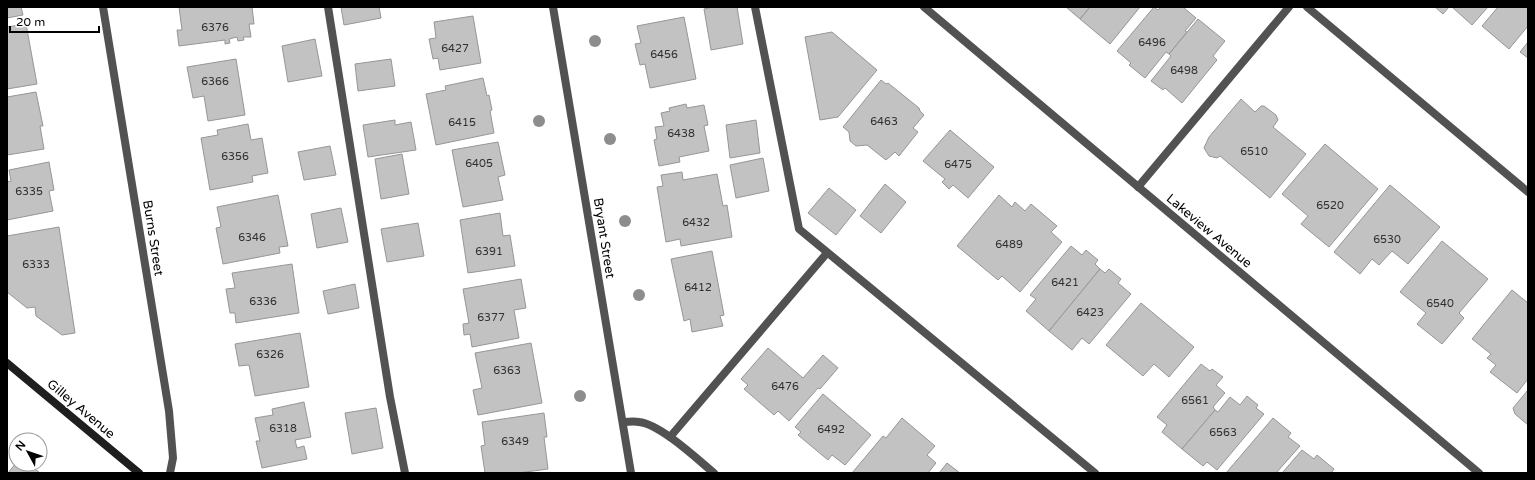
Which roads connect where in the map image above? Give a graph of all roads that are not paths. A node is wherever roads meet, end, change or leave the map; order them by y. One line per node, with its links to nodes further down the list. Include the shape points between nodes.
1 (102, 7): 15 (street, Burns Street, via 169,411 173,458)
2 (328, 7): 16 (street, via 390,397)
3 (554, 7): 12 (street, Bryant Street)
4 (755, 7): 10 (street, via 799,229)
5 (924, 7): 8 (street, Lakeview Avenue)
6 (1289, 7): 8 (street)
7 (1307, 7): 9 (street)
8 (1138, 187): 20 (street, Lakeview Avenue)
9 (1528, 192)
10 (827, 253): 13 (street); 19 (street)
11 (7, 363): 14 (street, Gilley Avenue)
12 (623, 422): 13 (street, via 640,422); 17 (street, Bryant Street)
13 (670, 437): 18 (street)
14 (139, 473)
15 (170, 473)
16 (405, 473)
17 (631, 473)
18 (714, 473)
19 (1095, 473)
20 (1479, 473)

